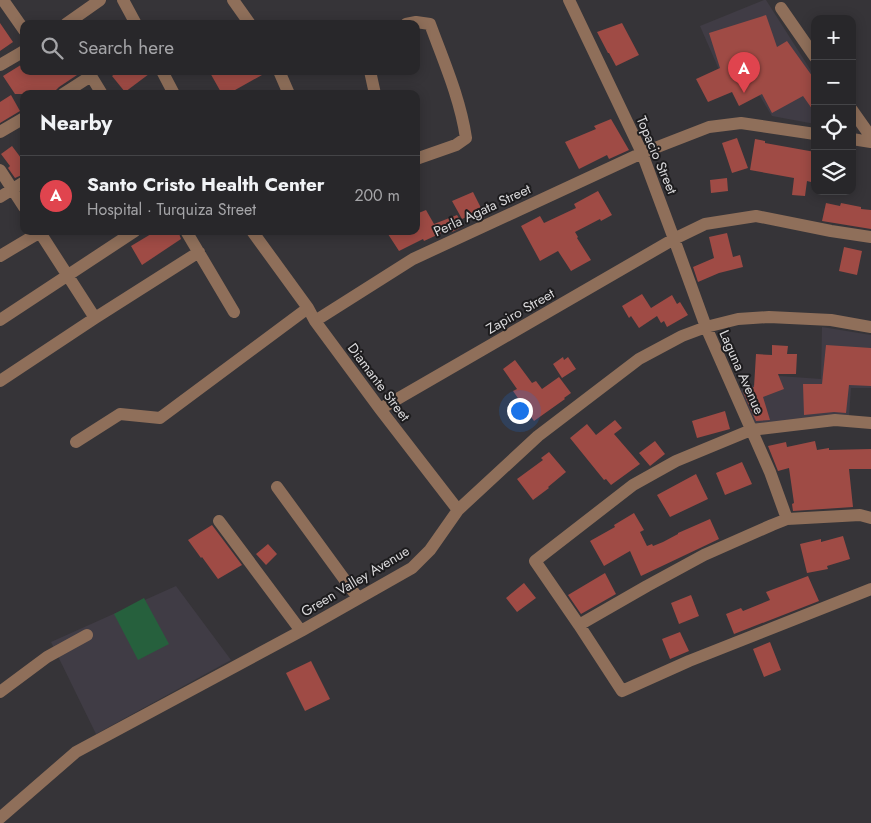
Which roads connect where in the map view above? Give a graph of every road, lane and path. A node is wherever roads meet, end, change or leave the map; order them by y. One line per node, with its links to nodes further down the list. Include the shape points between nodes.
1 (3, 0): 11 (street)
2 (100, 0): 7 (street)
3 (123, 0): 8 (street)
4 (233, 0): 9 (street)
5 (568, 0): 32 (street, Topacio Street)
6 (781, 8): 12 (street)
7 (72, 20)
8 (134, 20)
9 (247, 20)
10 (420, 23): 33 (street, via 430,24 448,70 466,138 456,145)
11 (20, 24)
12 (811, 51)
13 (20, 53): 14 (street)
14 (0, 65)
15 (88, 75): 20 (street)
16 (90, 75): 21 (street)
17 (164, 75): 22 (street)
18 (281, 75): 23 (street)
19 (371, 75): 24 (street)
20 (68, 90)
21 (99, 90)
22 (172, 90)
23 (287, 90)
24 (374, 90)
25 (856, 115): 27 (street)
26 (20, 120): 28 (street)
27 (869, 130)
28 (0, 132)
29 (811, 133): 32 (street, Perla Agata Street, via 741,123 709,127)
30 (856, 140): 31 (street)
31 (871, 142)
32 (642, 153): 45 (street, Topacio Street); 53 (street, Perla Agata Street, via 413,259)
33 (420, 158)
34 (0, 170): 36 (street)
35 (20, 185): 36 (street)
36 (12, 190): 37 (street); 38 (street)
37 (0, 197)
38 (20, 201)
39 (35, 235): 47 (street)
40 (42, 235): 48 (street)
41 (129, 235): 48 (street)
42 (188, 235): 46 (street)
43 (255, 235): 49 (street, Diamante Street)
44 (871, 237): 45 (street, Zapiro Street, via 756,216 705,224)
45 (674, 239): 54 (street, Topacio Street); 57 (street, Zapiro Street)
46 (199, 252): 50 (street); 51 (street)
47 (0, 256)
48 (67, 275): 51 (street); 52 (street)
49 (308, 308): 53 (street, Diamante Street); 60 (street, via 160,418 120,414)
50 (234, 312)
51 (95, 318): 56 (street)
52 (0, 320)
53 (315, 321): 57 (street, Diamante Street)
54 (706, 327): 55 (street, Green Valley Avenue, via 738,319 769,317 830,320); 59 (street, Laguna Avenue); 62 (street, Green Valley Avenue, via 639,359 538,436)
55 (871, 327)
56 (0, 382)
57 (380, 409): 62 (street, Diamante Street)
58 (871, 423): 59 (street, via 835,420)
59 (751, 430): 65 (street, Laguna Avenue); 68 (street, via 676,461 633,485 535,561)
60 (76, 442)
61 (277, 487): 67 (street)
62 (458, 510): 67 (street, Green Valley Avenue, via 430,550 412,568)
63 (871, 518): 65 (street, via 860,515)
64 (219, 520): 69 (street)
65 (787, 520): 68 (street, via 704,555)
66 (871, 589): 68 (street, via 622,691)
67 (358, 598): 69 (street, Green Valley Avenue)
68 (580, 625)
69 (301, 631): 72 (street, Green Valley Avenue, via 76,752)
70 (87, 635): 71 (street, via 46,657)
71 (0, 692)
72 (0, 818)

